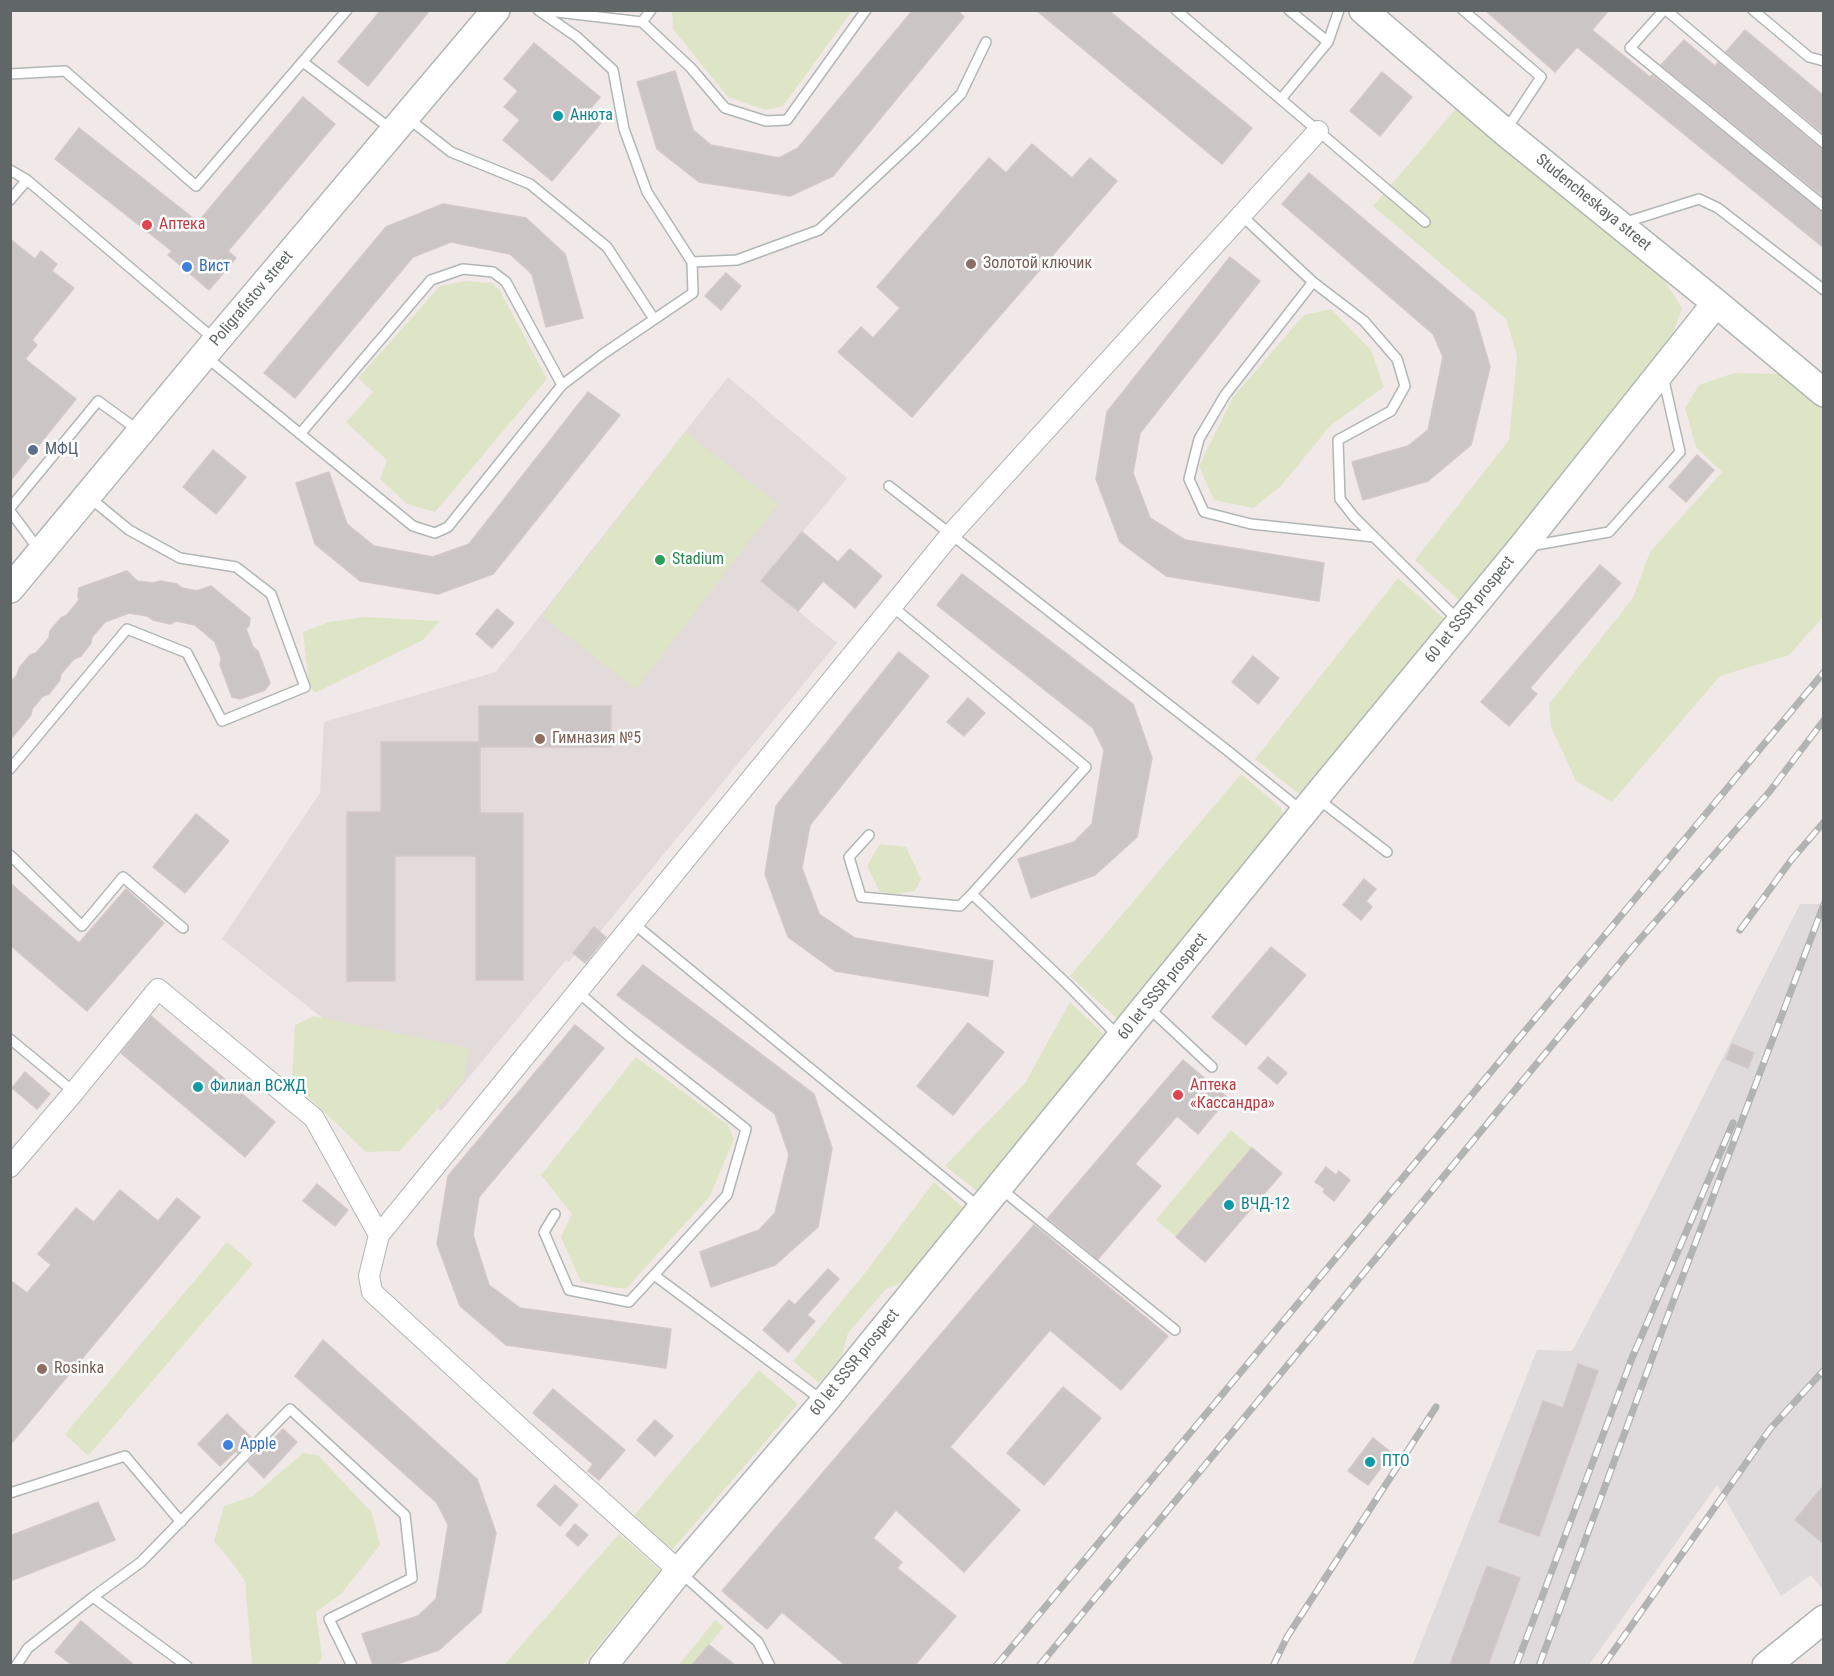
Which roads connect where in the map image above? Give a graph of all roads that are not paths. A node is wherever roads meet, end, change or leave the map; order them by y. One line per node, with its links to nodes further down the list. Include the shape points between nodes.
1 (347, 10): 16 (lane)
2 (496, 10): 20 (street, Poligrafistov street)
3 (539, 10): 13 (lane); 31 (lane, via 613,70 624,129 647,192)
4 (651, 10): 13 (lane)
5 (866, 10): 13 (lane, via 787,120 766,121 725,108 691,68)
6 (1176, 10): 19 (lane)
7 (1289, 10): 15 (lane)
8 (1339, 10): 15 (lane)
9 (1364, 10): 22 (street, Studencheskaya street)
10 (1463, 10): 22 (lane, via 1541,77)
11 (1665, 10): 23 (lane); 27 (lane, via 1630,48)
12 (1753, 10): 17 (lane, via 1809,57)
13 (642, 22)
14 (986, 42): 31 (lane, via 961,94 819,230 737,260)
15 (1328, 42): 19 (lane)
16 (303, 62): 18 (lane, via 196,186 66,71); 20 (lane)
17 (1824, 62)
18 (10, 74)
19 (1281, 99): 21 (lane)
20 (399, 123): 35 (lane, via 420,129 451,152 530,184 607,247); 36 (street, Poligrafistov street)
21 (1318, 131): 28 (street); 29 (lane)
22 (1505, 132): 30 (street, Studencheskaya street)
23 (1824, 142)
24 (10, 170): 25 (lane)
25 (27, 180): 26 (lane); 36 (lane)
26 (10, 200)
27 (1824, 206)
28 (1242, 216): 32 (lane); 45 (street)
29 (1425, 222)
30 (1620, 224): 33 (lane, via 1699,199 1718,208); 34 (street, Studencheskaya street)
31 (692, 262): 35 (lane, via 693,293)
32 (1313, 282): 46 (lane, via 1364,321 1397,359 1405,386 1391,411 1338,440 1340,499); 46 (lane, via 1225,395 1198,439 1189,479 1204,512 1251,524)
33 (1824, 290)
34 (1716, 303): 37 (street, 60 let SSSR prospect); 39 (street, Studencheskaya street)
35 (654, 319): 38 (lane)
36 (210, 348): 40 (street, Poligrafistov street); 41 (lane)
37 (1662, 372): 47 (street, 60 let SSSR prospect); 47 (lane, via 1680,452 1609,532)
38 (562, 385): 41 (lane, via 448,527 435,533 413,526); 41 (lane, via 506,282 493,272 463,269 431,280)
39 (1824, 393)
40 (140, 432): 43 (street, Poligrafistov street); 44 (lane, via 98,402)
41 (300, 434)
42 (889, 486): 45 (lane)
43 (87, 496): 48 (street, Poligrafistov street); 52 (lane, via 129,530 180,558 236,567 271,594 304,687 222,721 187,653 128,629)
44 (10, 510): 48 (lane)
45 (951, 534): 50 (street); 53 (lane)
46 (1374, 537): 51 (lane)
47 (1521, 548): 51 (street, 60 let SSSR prospect)
48 (41, 552): 49 (street, Poligrafistov street)
49 (10, 590)
50 (893, 607): 57 (lane, via 1086,767); 58 (street)
51 (1460, 622): 53 (street, 60 let SSSR prospect)
52 (10, 769)
53 (1310, 805): 55 (lane); 61 (street, 60 let SSSR prospect)
54 (869, 835): 57 (lane, via 849,857 861,897 960,906)
55 (1387, 852)
56 (10, 855): 59 (lane, via 82,926 123,877)
57 (972, 894): 62 (lane)
58 (633, 923): 60 (street); 68 (lane)
59 (183, 928)
60 (578, 992): 70 (street); 71 (lane, via 746,1129 727,1195)
61 (1147, 1006): 62 (street, 60 let SSSR prospect); 64 (lane)
62 (1121, 1038): 67 (street, 60 let SSSR prospect)
63 (10, 1039): 65 (lane)
64 (1212, 1067)
65 (74, 1092): 66 (street); 70 (street, via 159,989 314,1118)
66 (10, 1167)
67 (999, 1187): 68 (street, 60 let SSSR prospect); 72 (lane)
68 (981, 1209): 73 (street, 60 let SSSR prospect)
69 (555, 1214): 71 (lane, via 544,1232 569,1290 629,1302)
70 (379, 1235): 76 (street, via 369,1276 372,1292)
71 (654, 1275): 73 (lane)
72 (1175, 1330)
73 (824, 1402): 76 (street, 60 let SSSR prospect)
74 (10, 1493): 75 (lane, via 125,1456)
75 (181, 1522): 77 (lane, via 141,1562); 81 (lane, via 290,1409 405,1515 412,1578 329,1619)
76 (679, 1571): 82 (street, 60 let SSSR prospect); 83 (lane, via 758,1642)
77 (93, 1597): 79 (lane, via 28,1648); 80 (lane)
78 (1824, 1619): 84 (street)
79 (16, 1665)
80 (187, 1665)
81 (352, 1665)
82 (603, 1665)
83 (770, 1665)
84 (1766, 1665)

